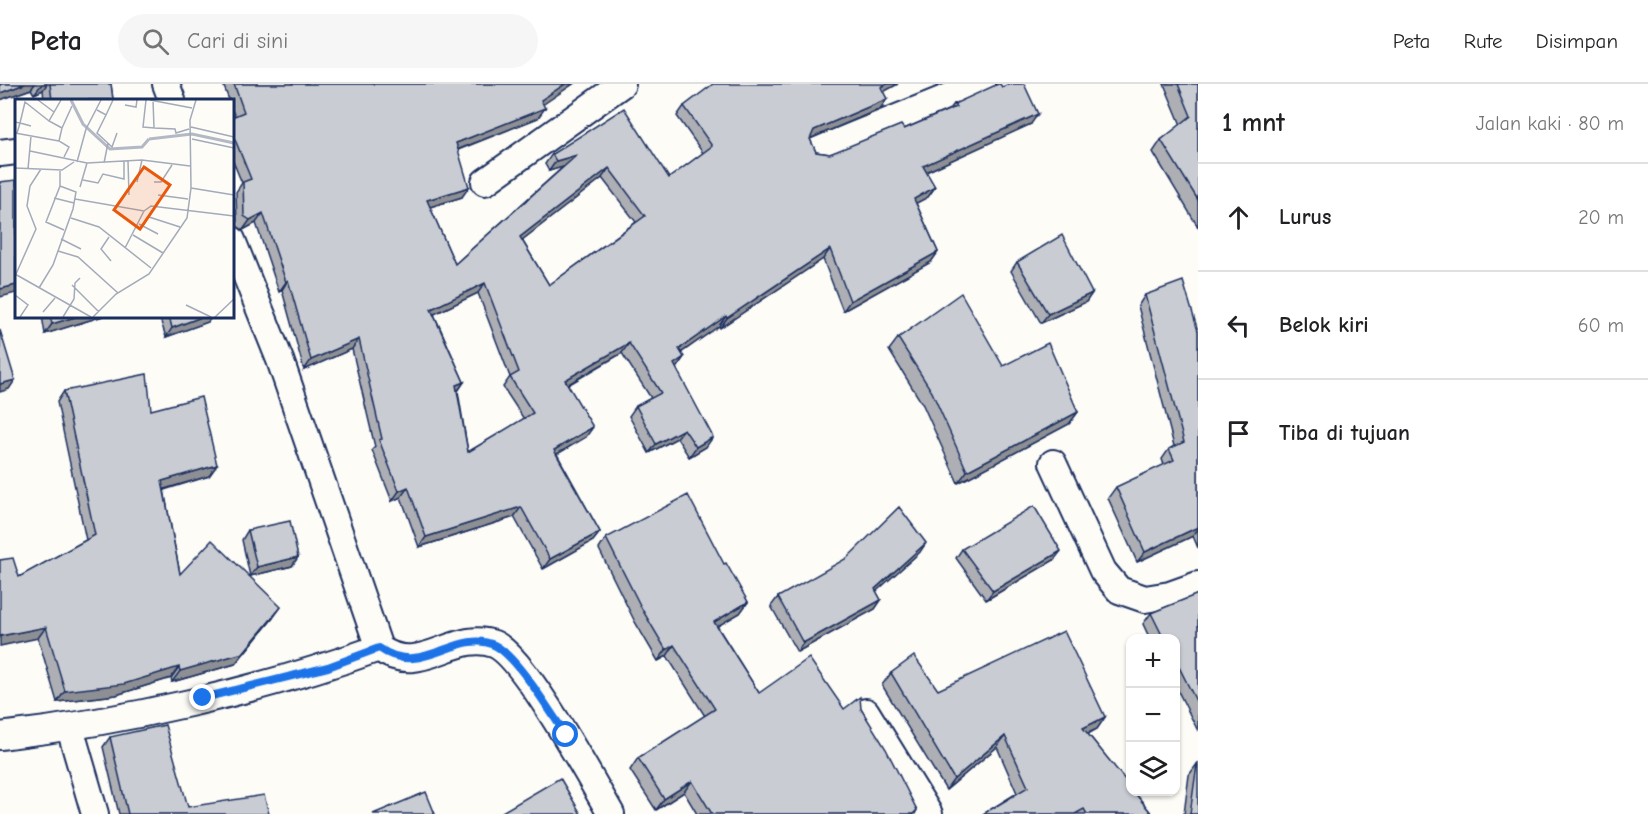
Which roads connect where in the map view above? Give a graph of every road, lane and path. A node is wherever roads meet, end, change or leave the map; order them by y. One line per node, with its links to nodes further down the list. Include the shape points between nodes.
1 (166, 84): 4 (street)
2 (622, 84): 8 (street)
3 (981, 84): 5 (street)
4 (172, 99)
5 (818, 150)
6 (15, 151): 7 (street)
7 (0, 153)
8 (485, 182)
9 (234, 245): 12 (street, via 280,360)
10 (1053, 463): 11 (street, via 1103,571 1119,590 1145,599)
11 (1198, 585)
12 (379, 648): 14 (street, via 328,667); 17 (street, via 392,657 410,660 470,643 493,644 509,655 566,735)
13 (866, 712): 18 (street)
14 (70, 728): 15 (street); 16 (street)
15 (0, 736)
16 (95, 814)
17 (611, 814)
18 (929, 814)

